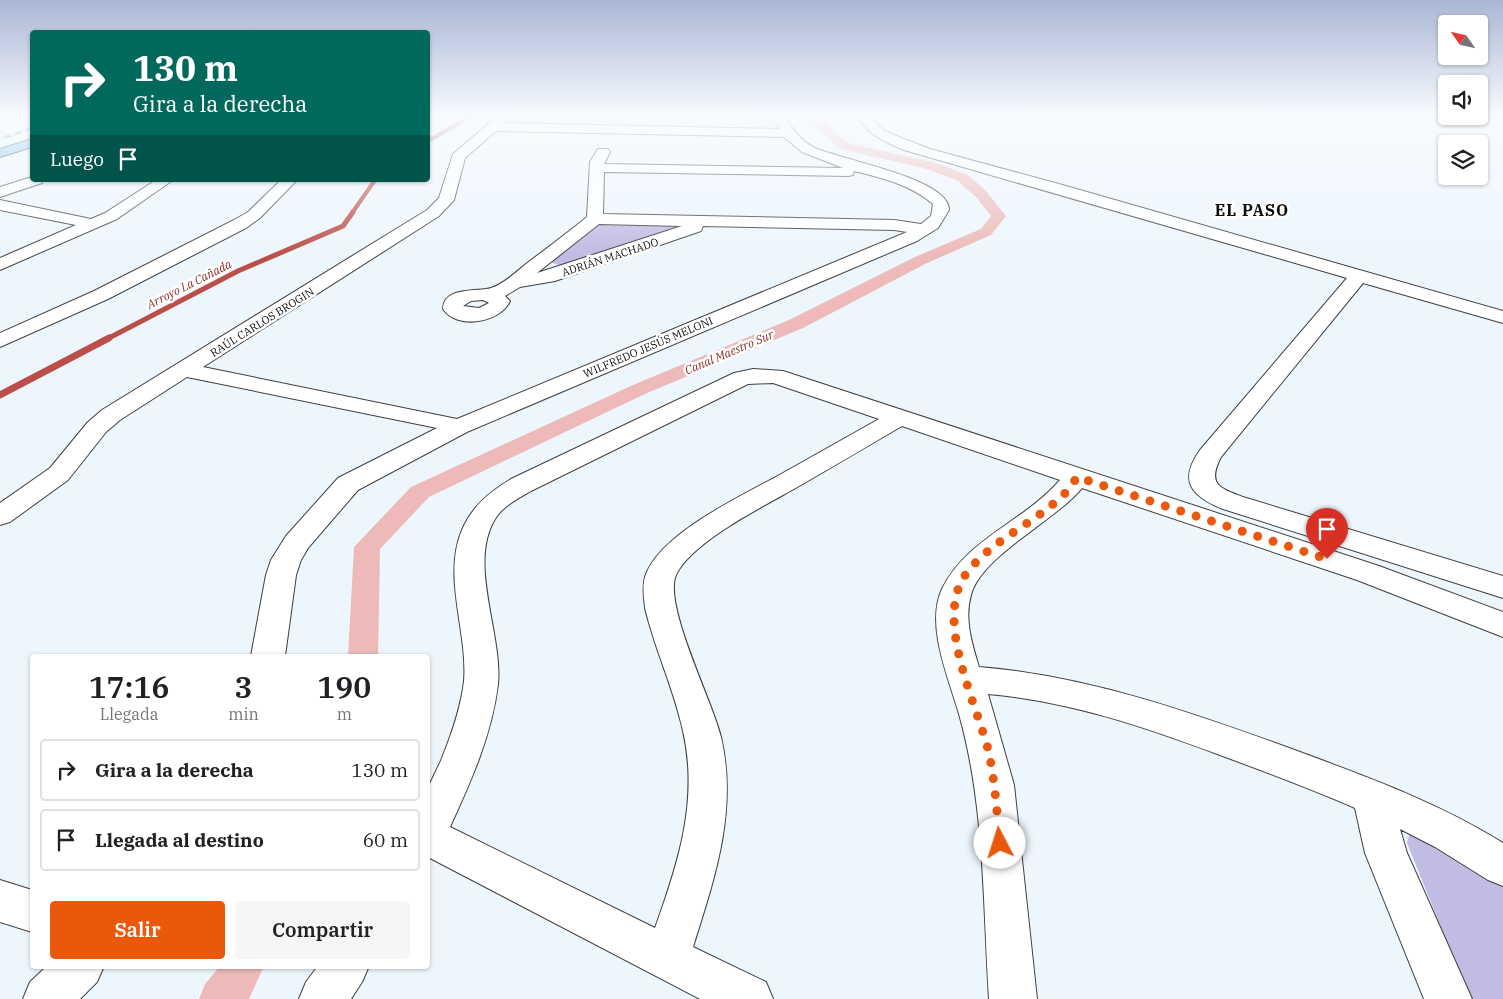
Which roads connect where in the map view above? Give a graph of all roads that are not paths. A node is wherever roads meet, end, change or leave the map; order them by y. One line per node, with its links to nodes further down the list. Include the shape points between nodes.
1 (456, 163): 22 (street, RAÚL CARLOS BROGIN, via 446,200 432,213)
2 (598, 163): 5 (street)
3 (843, 163): 6 (street, WILFREDO JESÚS MELONI)
4 (969, 163): 17 (street)
5 (597, 168): 6 (street); 12 (street)
6 (862, 170): 15 (street, WILFREDO JESÚS MELONI, via 917,184 936,196 942,211 934,224)
7 (31, 182): 10 (street)
8 (163, 182): 14 (street, via 122,210)
9 (288, 182): 21 (street, via 240,224 101,295)
10 (0, 192)
11 (0, 205): 14 (street)
12 (596, 219): 13 (street); 18 (street, ADRIÁN MACHADO)
13 (702, 222): 15 (street, via 894,225); 18 (street, ADRIÁN MACHADO, via 686,231 548,277)
14 (93, 224): 16 (street)
15 (924, 230): 24 (street, WILFREDO JESÚS MELONI)
16 (0, 265)
17 (1360, 274): 20 (street); 27 (street, via 1209,455 1200,468 1200,478 1206,489 1233,503)
18 (515, 282): 19 (street, ADRIÁN MACHADO)
19 (493, 296)
20 (1503, 317)
21 (2, 339)
22 (184, 370): 24 (street); 26 (street, RAÚL CARLOS BROGIN, via 111,415 59,474)
23 (897, 419): 25 (street); 32 (street, via 775,376 742,378 520,485 501,498 484,514 474,534 470,554 481,650 481,681 473,723); 37 (street, via 712,525 675,556 660,578 659,594 664,617 701,730 708,768 707,806 698,863)
24 (458, 427): 29 (street, WILFREDO JESÚS MELONI, via 348,484 302,536 286,560 281,575)
25 (1077, 477): 28 (street, via 1360,570); 30 (street, via 1064,495 985,554 966,575 955,597 953,619 956,646)
26 (0, 516)
27 (1503, 587)
28 (1503, 625)
29 (268, 654)
30 (967, 679): 31 (street, via 1009,681 1128,708); 43 (street, via 995,785)
31 (1372, 796): 34 (street, via 1451,835); 44 (street, via 1386,853)
32 (430, 827)
33 (430, 838): 37 (street)
34 (1503, 866)
35 (0, 901): 36 (street)
36 (30, 910)
37 (667, 958): 42 (street)
38 (78, 969): 40 (street)
39 (344, 969): 41 (street)
40 (47, 999)
41 (323, 999)
42 (749, 999)
43 (1013, 999)
44 (1448, 999)

